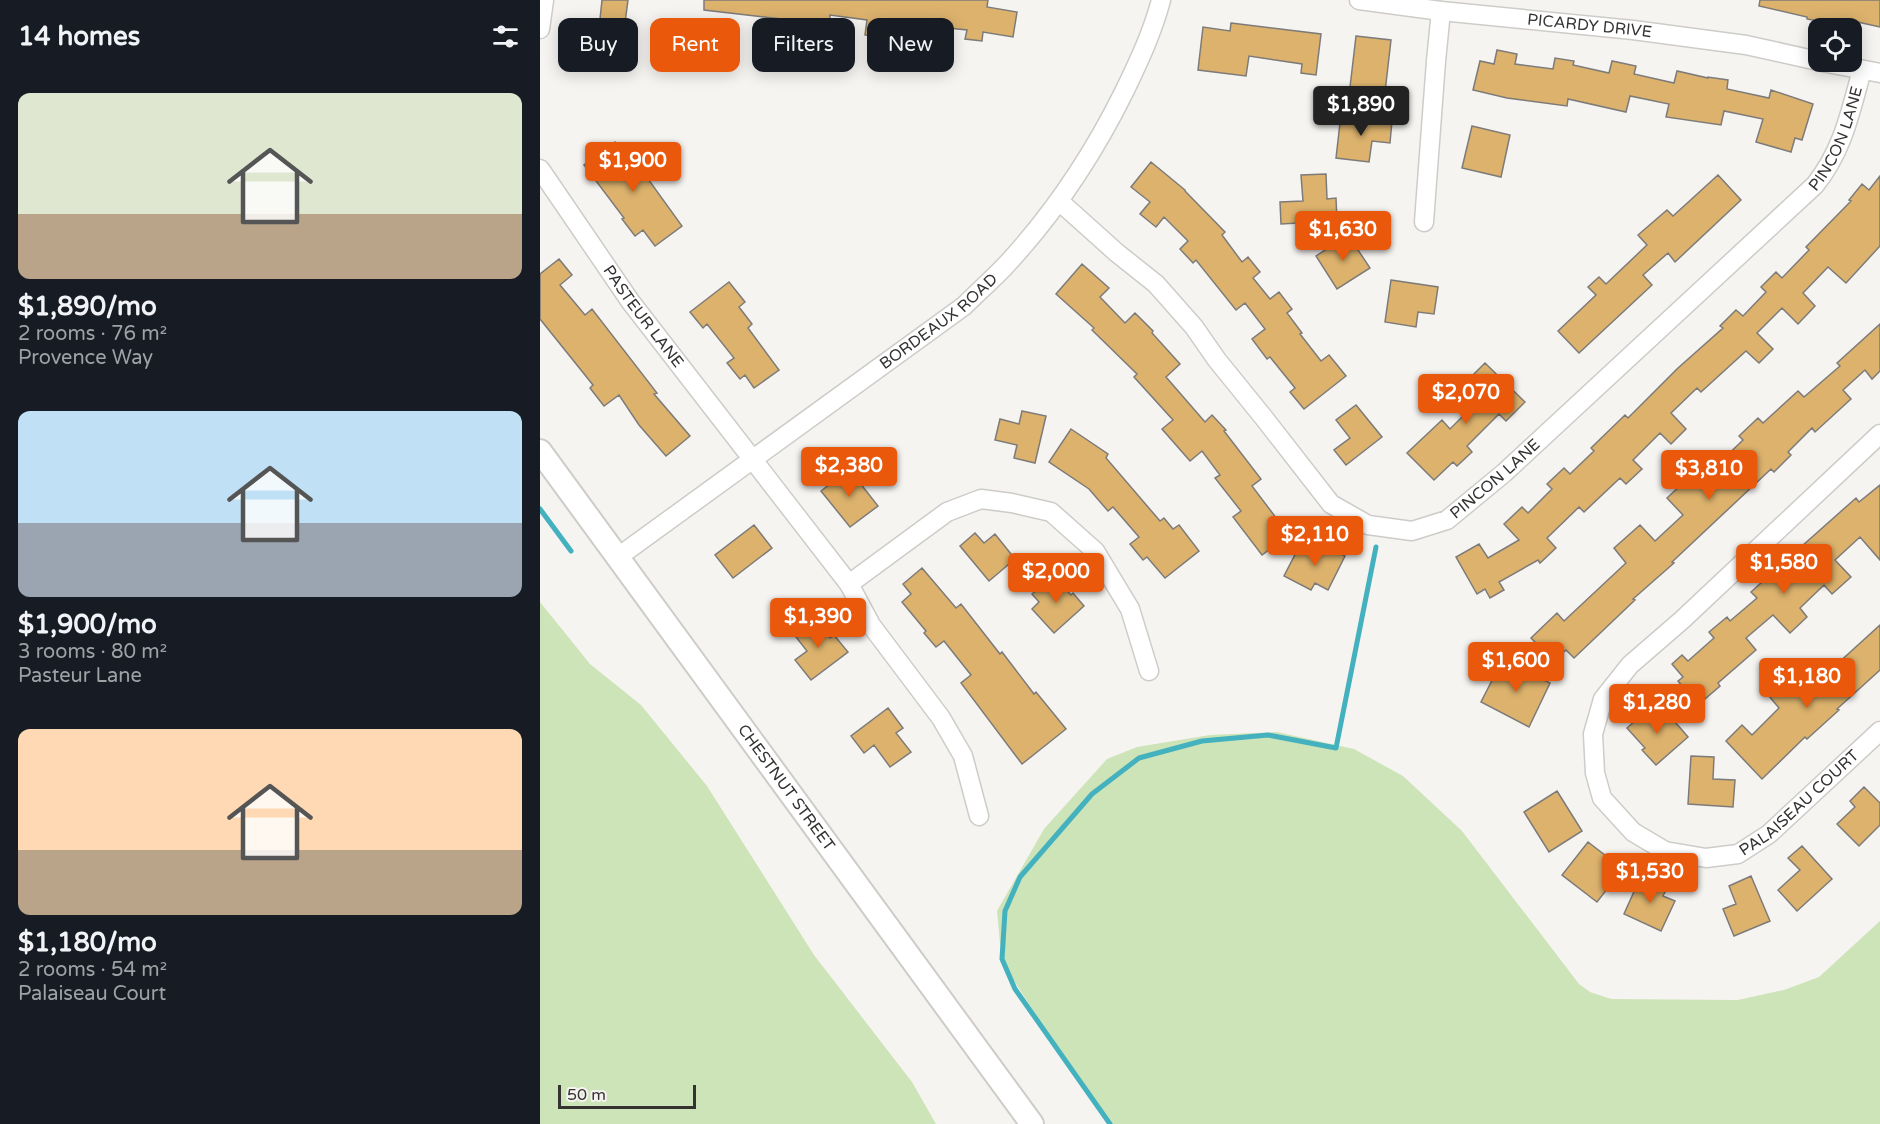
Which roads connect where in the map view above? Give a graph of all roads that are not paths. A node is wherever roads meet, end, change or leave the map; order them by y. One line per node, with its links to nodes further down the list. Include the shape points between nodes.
1 (544, 0): 5 (street)
2 (1161, 0): 9 (street, BORDEAUX ROAD, via 1138,63 1110,119)
3 (1359, 0): 4 (street, PICARDY DRIVE)
4 (1441, 11): 6 (street, PICARDY DRIVE, via 1633,30 1746,45); 10 (street)
5 (540, 29)
6 (1808, 58)
7 (1871, 72): 9 (street, PINCON LANE, via 1829,168 1815,185 1503,473 1447,520 1412,531 1368,525 1330,504 1194,327 1156,284)
8 (540, 169): 13 (street, PASTEUR LANE, via 630,301)
9 (1059, 201): 13 (street, BORDEAUX ROAD, via 1007,264 964,306)
10 (1424, 222)
11 (1880, 434): 17 (street, PALAISEAU COURT, via 1630,665 1603,699 1593,734 1595,773 1602,798 1634,832 1665,851 1706,858 1738,854 1769,834)
12 (540, 451): 14 (main road, CHESTNUT STREET)
13 (751, 459): 14 (street, BORDEAUX ROAD); 15 (street, PASTEUR LANE)
14 (618, 557): 19 (main road, CHESTNUT STREET)
15 (849, 584): 16 (street, via 947,512 981,499 1051,512 1095,551 1130,609); 18 (street, PASTEUR LANE, via 871,625 941,718 963,756)
16 (1149, 671)
17 (1880, 731)
18 (980, 816)
19 (1032, 1124)

